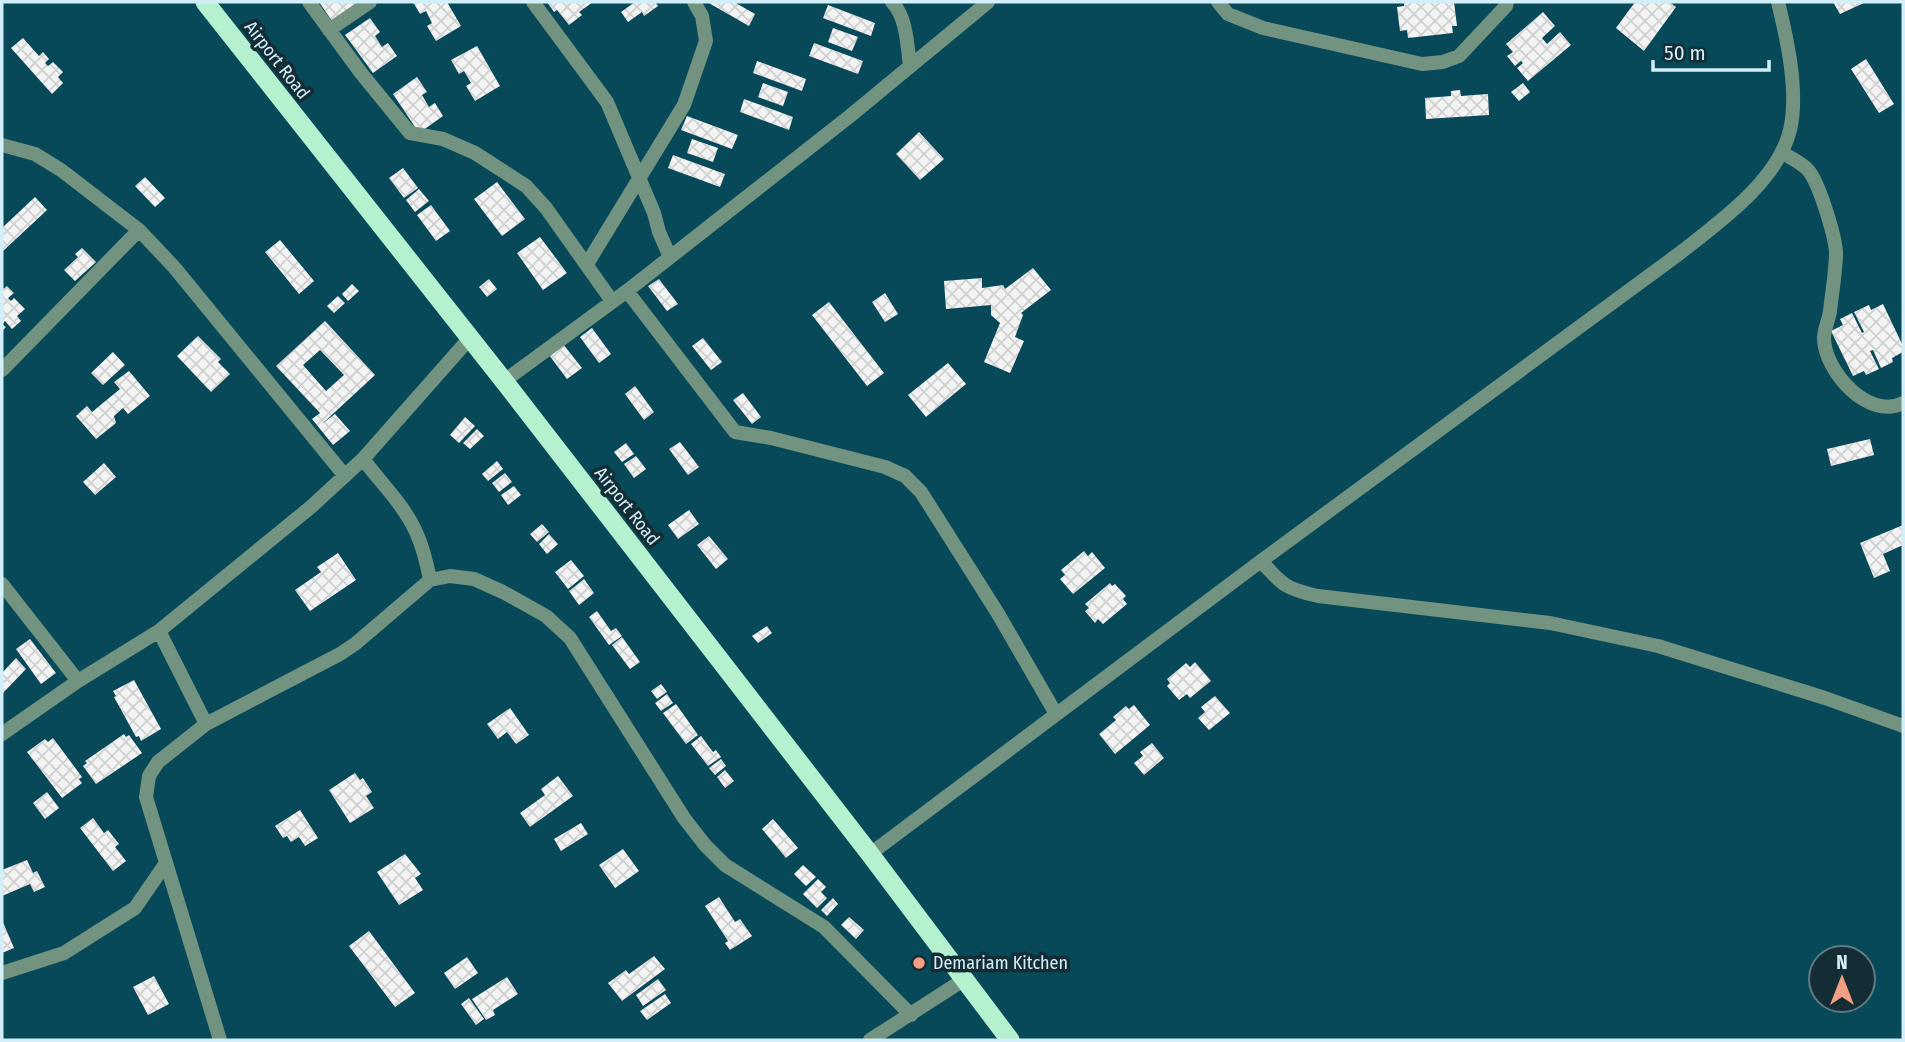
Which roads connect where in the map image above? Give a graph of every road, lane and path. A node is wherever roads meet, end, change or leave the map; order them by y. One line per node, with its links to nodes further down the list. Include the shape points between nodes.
1 (205, 2): 21 (highway, Airport Road)
2 (309, 2): 11 (street)
3 (370, 2): 11 (street)
4 (533, 2): 15 (street, via 607,102)
5 (694, 2): 15 (street, via 702,16 706,41 684,105)
6 (892, 2): 12 (street, via 899,9)
7 (988, 2): 12 (street)
8 (1218, 2): 9 (street, via 1228,15 1263,28 1422,64 1459,56)
9 (1507, 2)
10 (1778, 2): 14 (street, via 1792,96 1790,129)
11 (329, 30): 18 (street, via 410,133 443,139 475,153 526,186)
12 (910, 66): 17 (street)
13 (2, 145): 16 (street, via 35,154 61,170)
14 (1782, 152): 24 (street, via 1809,170 1821,194 1836,251 1823,337 1829,363 1849,389 1877,406 1893,408); 27 (street, via 1732,211 1680,253)
15 (639, 178): 17 (street); 18 (street)
16 (139, 230): 22 (street); 26 (street)
17 (670, 257): 19 (street)
18 (587, 264): 20 (street)
19 (627, 291): 20 (street); 32 (street, via 735,432 885,467 905,476 921,492 991,601)
20 (612, 301): 23 (street)
21 (469, 338): 23 (highway, Airport Road); 25 (street)
22 (2, 370)
23 (504, 381): 36 (highway, Airport Road)
24 (1903, 403)
25 (363, 459): 26 (street); 28 (street, via 416,531)
26 (345, 476): 30 (street)
27 (1261, 561): 32 (street); 34 (street, via 1281,584 1296,591 1550,623 1658,646)
28 (430, 580): 33 (street, via 355,644); 40 (street, via 450,576 474,579 547,616 570,638 705,845 735,872 824,927)
29 (2, 584): 31 (street)
30 (159, 631): 31 (street); 33 (street)
31 (78, 681): 35 (street)
32 (1056, 714): 36 (street)
33 (206, 724): 37 (street, via 158,762 149,776 146,797)
34 (1903, 726)
35 (2, 734)
36 (870, 854): 39 (highway, Airport Road)
37 (166, 863): 38 (street, via 135,908 64,953); 41 (street)
38 (2, 973)
39 (965, 979): 40 (street); 43 (highway, Airport Road)
40 (911, 1015): 42 (street)
41 (220, 1040)
42 (870, 1040)
43 (1010, 1040)

